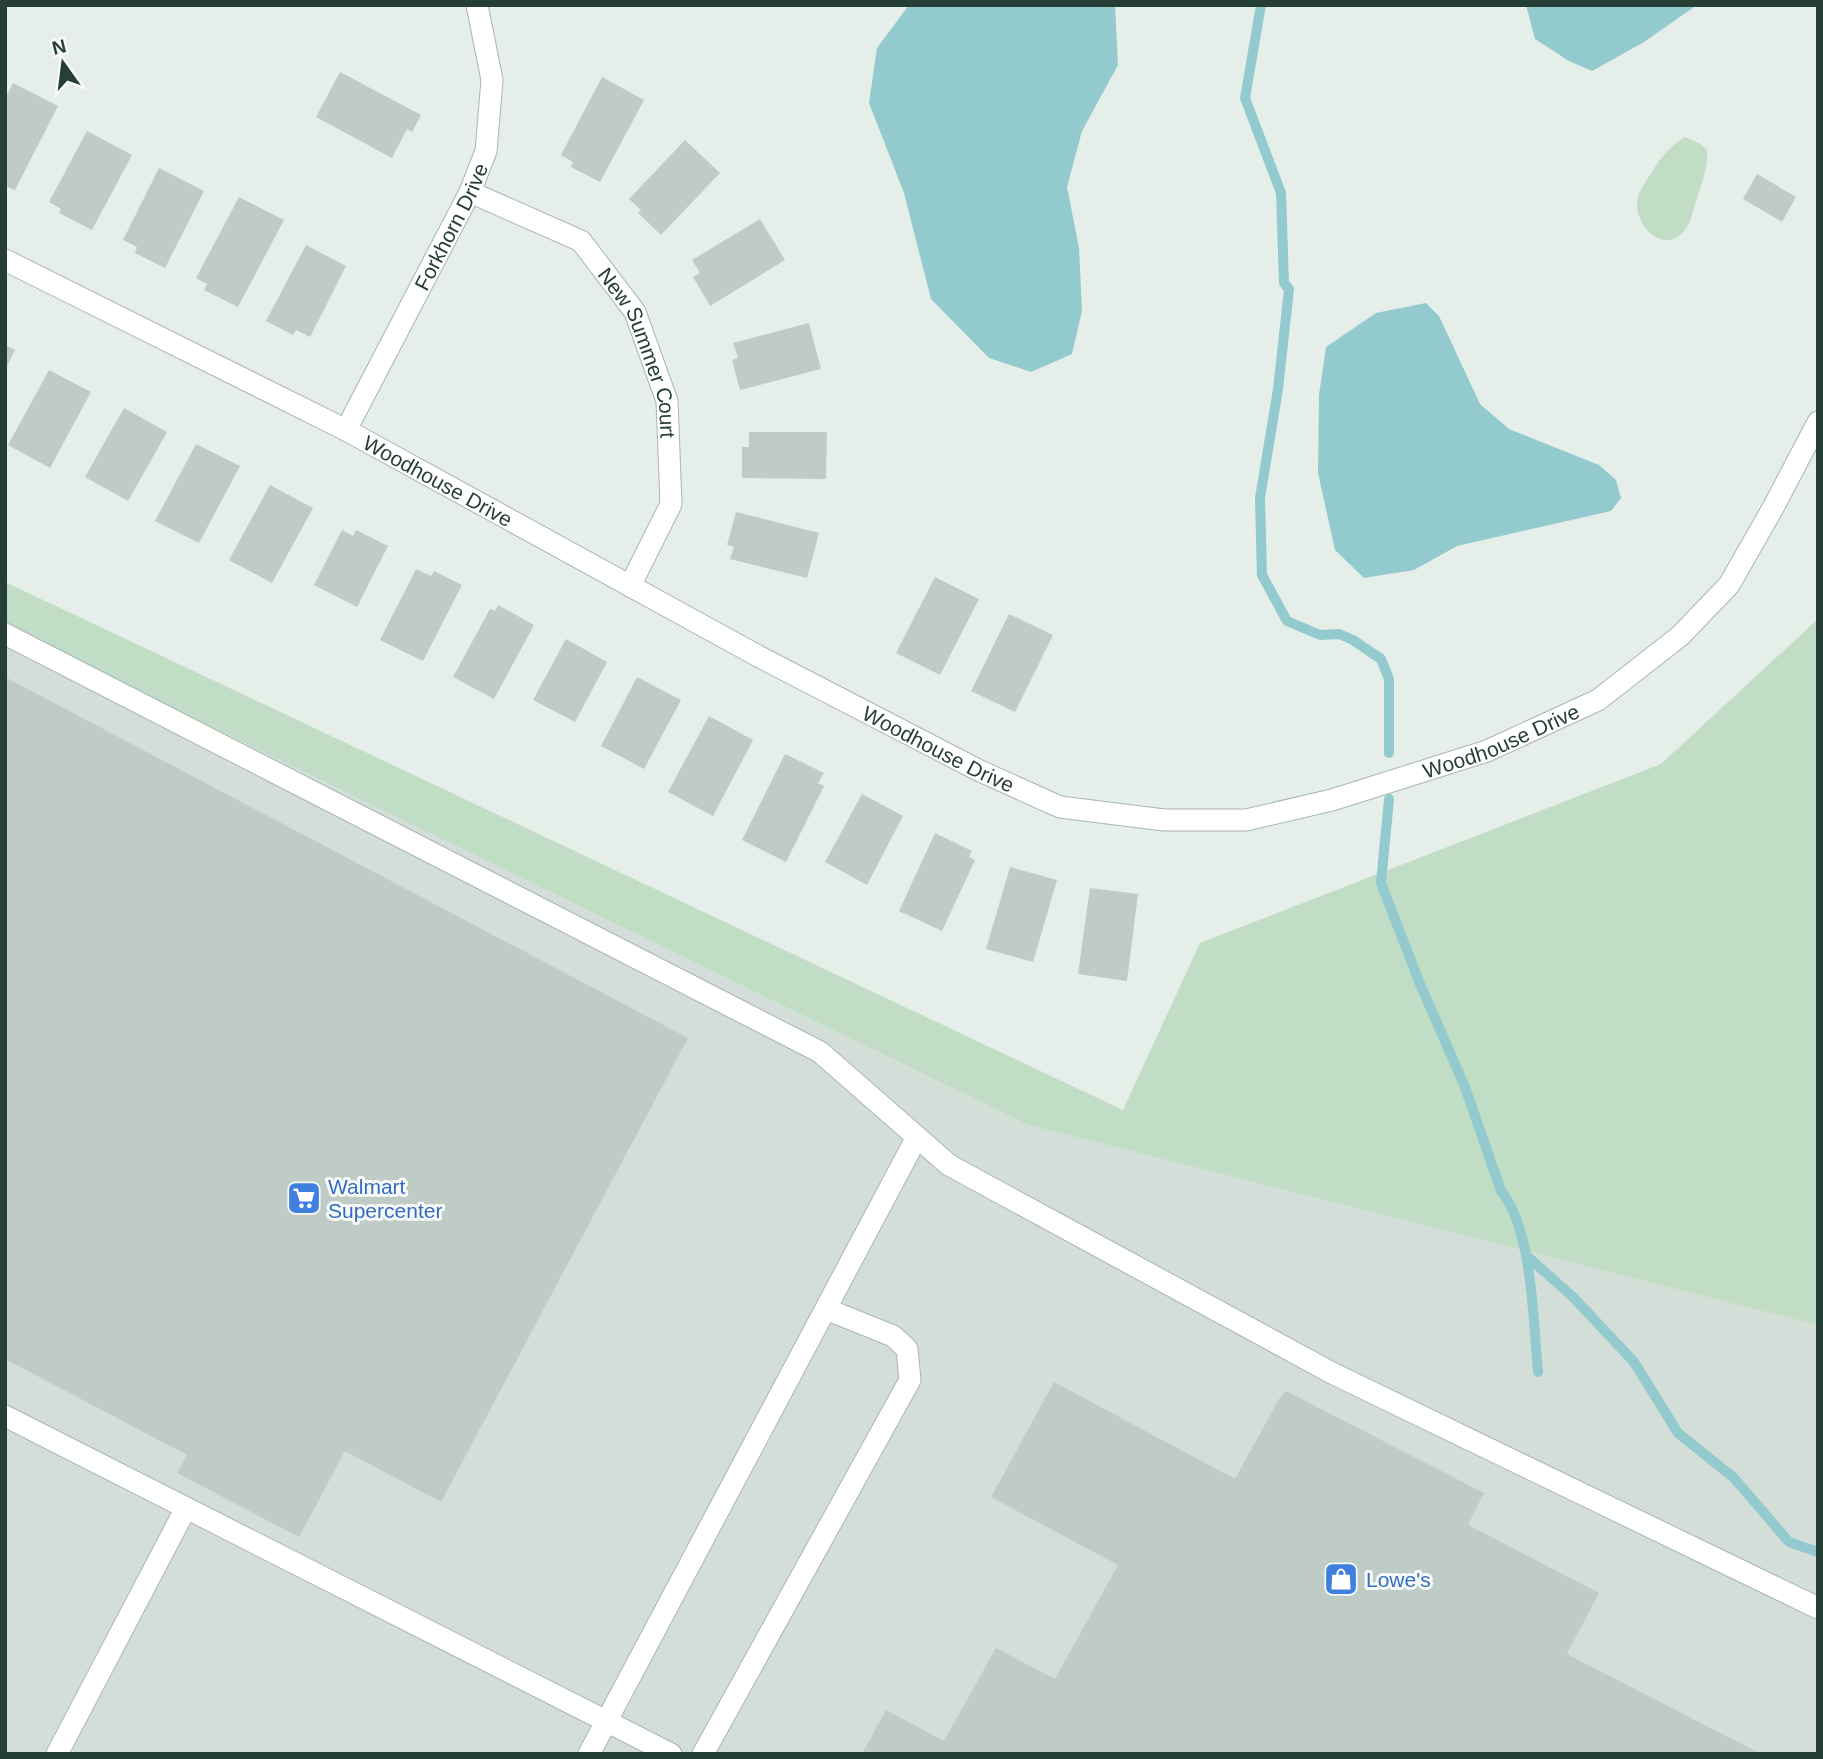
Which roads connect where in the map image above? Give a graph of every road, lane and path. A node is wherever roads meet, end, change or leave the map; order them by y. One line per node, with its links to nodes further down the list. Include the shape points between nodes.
1 (477, 5): 2 (street, Forkhorn Drive, via 492,80 486,151)
2 (470, 192): 5 (street, Forkhorn Drive); 6 (street, New Summer Court, via 582,241 635,312 667,401 671,504)
3 (5, 260): 5 (street, Woodhouse Drive)
4 (1818, 422): 6 (street, Woodhouse Drive, via 1729,585 1680,636 1598,700 1487,751 1332,800 1246,820 1164,820 1060,807 978,770)
5 (345, 430): 6 (street, Woodhouse Drive)
6 (631, 586)
7 (5, 634): 8 (street, via 820,1052)
8 (917, 1138): 9 (street); 12 (street, via 949,1165 1332,1373)
9 (826, 1309): 13 (street); 17 (street, via 893,1336 907,1349 910,1380)
10 (5, 1416): 11 (street)
11 (186, 1508): 13 (street); 14 (street)
12 (1818, 1608)
13 (606, 1721): 15 (street); 16 (street)
14 (57, 1754)
15 (589, 1754)
16 (671, 1754)
17 (703, 1754)

